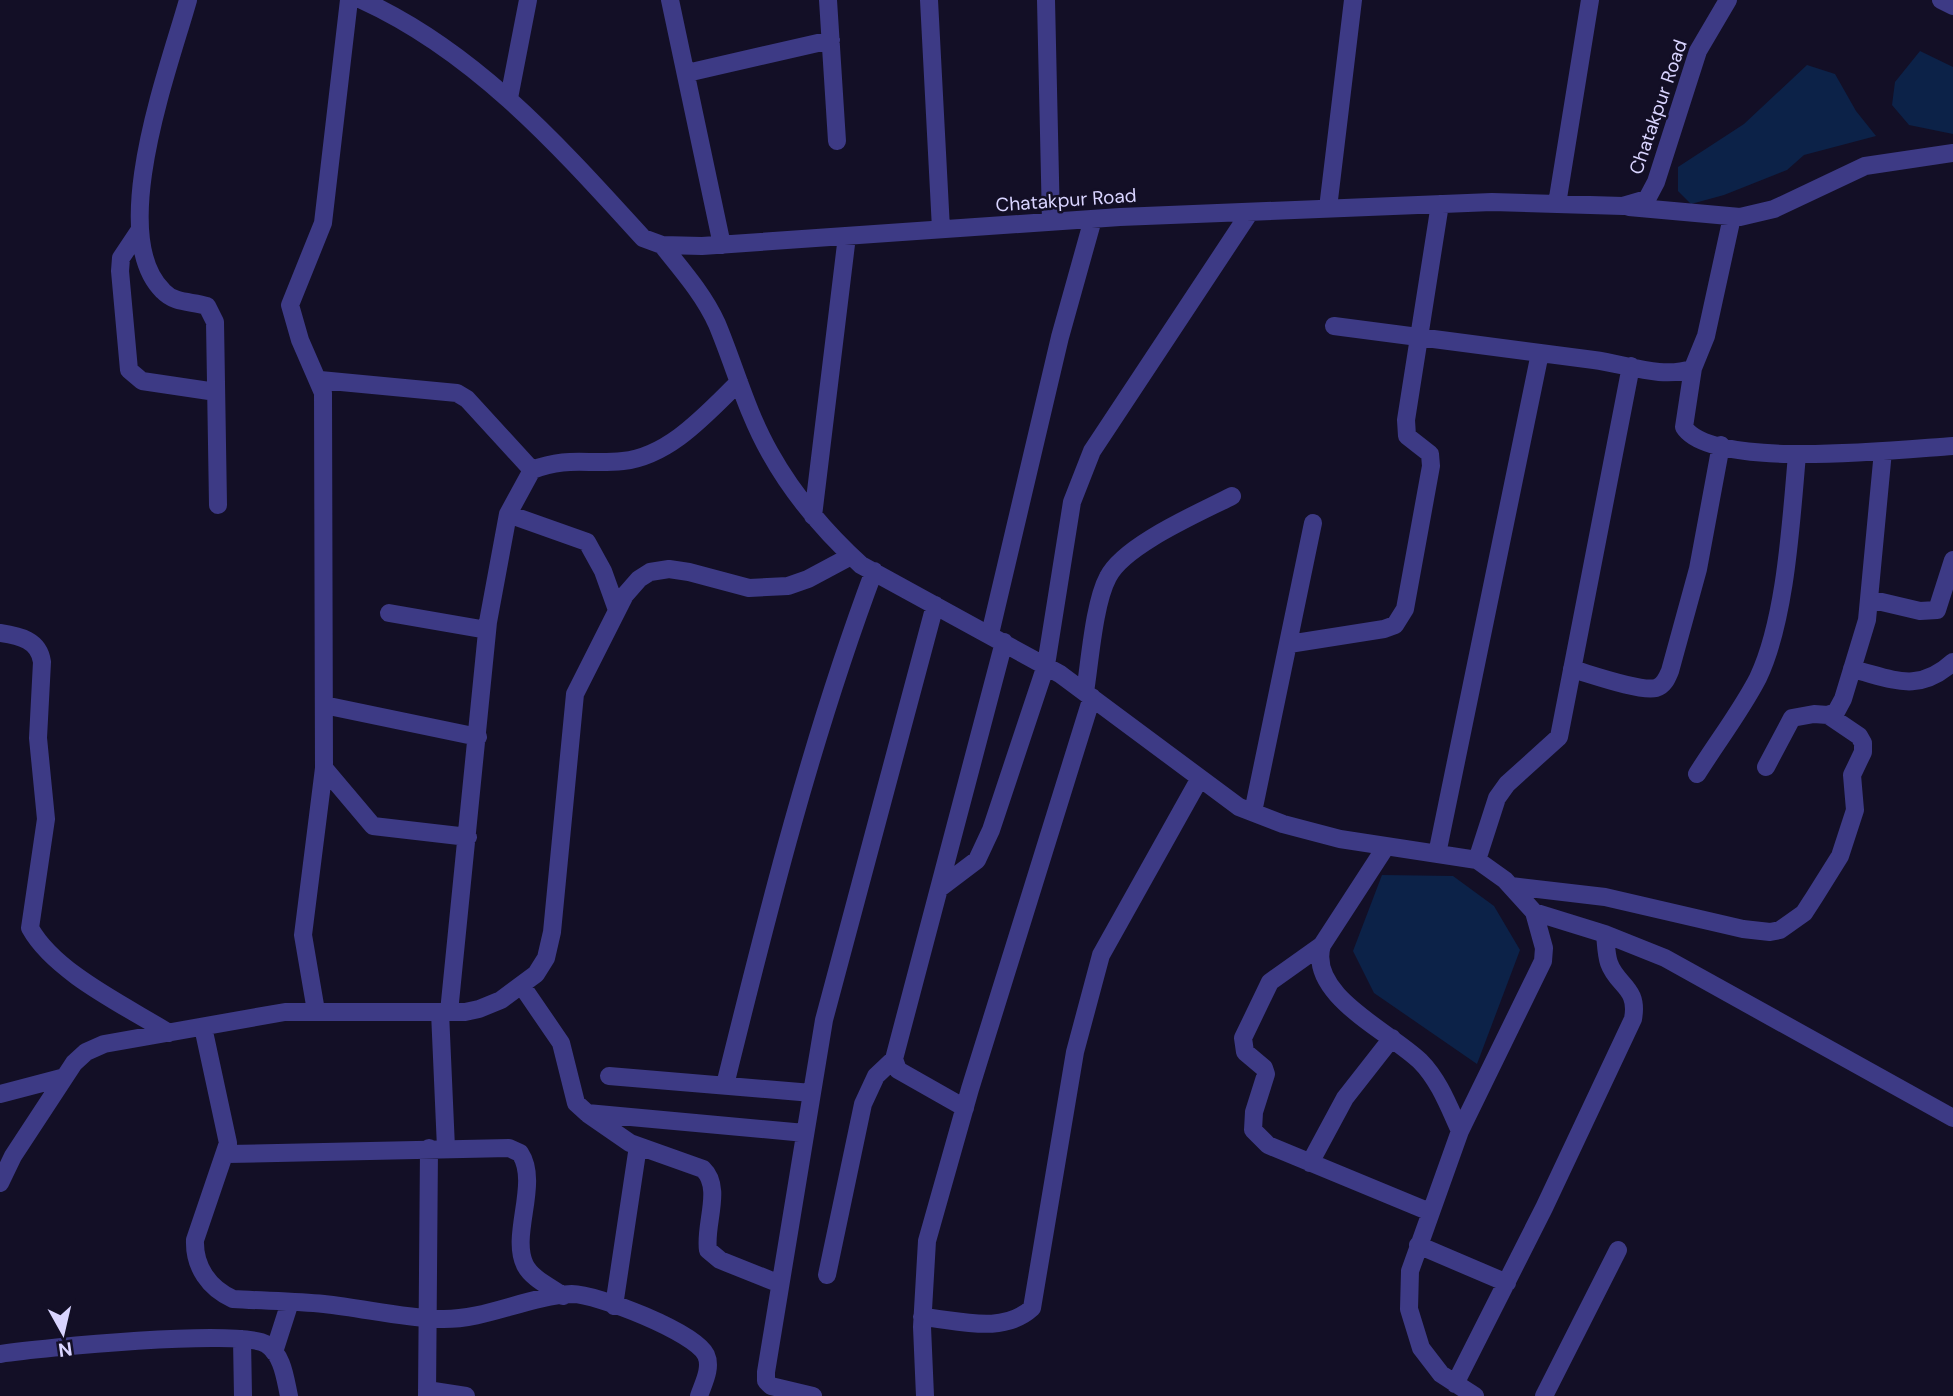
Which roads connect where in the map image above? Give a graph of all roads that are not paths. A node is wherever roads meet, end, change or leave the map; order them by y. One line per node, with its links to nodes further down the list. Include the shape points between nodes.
1 (188, 0): 28 (street, via 139,187)
2 (349, 0): 37 (street, via 327,203 290,305 300,340)
3 (362, 0): 16 (street, via 393,14)
4 (528, 0): 16 (street)
5 (670, 0): 15 (street)
6 (828, 0): 14 (street)
7 (929, 0): 27 (street)
8 (1045, 0): 26 (street)
9 (1353, 0): 22 (street)
10 (1590, 0): 20 (street)
11 (1728, 0): 21 (street, Chatakpur Road, via 1698,51 1656,182 1647,199)
12 (1941, 0): 13 (street)
13 (1953, 6)
14 (831, 40): 15 (street); 17 (street)
15 (687, 73): 31 (street)
16 (509, 98): 30 (street, via 643,238)
17 (837, 141)
18 (1953, 153): 24 (street, via 1866,166 1761,214)
19 (1440, 204): 20 (street, Chatakpur Road); 22 (street, Chatakpur Road); 33 (street)
20 (1556, 204): 21 (street, Chatakpur Road)
21 (1623, 206): 24 (street)
22 (1328, 208): 23 (street, Chatakpur Road)
23 (1250, 212): 25 (street, Chatakpur Road); 62 (street, via 1100,435 1083,469 1072,502)
24 (1732, 217): 36 (street, via 1706,336)
25 (1093, 219): 26 (street, Chatakpur Road); 59 (street, via 1060,337)
26 (1051, 222): 27 (street, Chatakpur Road)
27 (941, 229): 29 (street, Chatakpur Road)
28 (139, 230): 39 (street, via 147,269 164,293 207,306 212,313); 39 (street, via 121,258 120,271 129,370 142,381)
29 (847, 236): 31 (street, Chatakpur Road); 48 (street)
30 (662, 245): 31 (street, Chatakpur Road); 38 (street, via 716,322)
31 (722, 245)
32 (1334, 326): 33 (street)
33 (1419, 337): 34 (street); 60 (street, via 1405,428 1407,436 1430,454 1431,467 1401,618 1384,629)
34 (1540, 353): 35 (street); 76 (street)
35 (1631, 366): 36 (street, via 1670,374); 63 (street)
36 (1693, 369): 40 (street, via 1684,427 1689,435)
37 (320, 380): 44 (street, via 457,393 467,398); 66 (street, via 325,444)
38 (739, 382): 44 (street, via 703,417 643,457 561,460); 48 (street, via 769,453)
39 (216, 392): 46 (street)
40 (1721, 445): 43 (street); 63 (street, via 1698,569 1664,684 1654,689)
41 (1953, 446): 42 (street)
42 (1883, 451): 43 (street); 53 (street)
43 (1797, 455): 71 (street, via 1788,551 1764,659 1758,677)
44 (531, 470): 47 (street)
45 (1232, 496): 65 (street, via 1163,532 1113,569 1102,593)
46 (218, 505)
47 (508, 514): 55 (street, via 587,542); 57 (street)
48 (813, 516): 50 (street)
49 (1313, 523): 60 (street)
50 (851, 556): 52 (street); 55 (street, via 808,579 767,588 689,572 650,572 639,579)
51 (1953, 560): 53 (street, via 1937,610 1920,611)
52 (873, 571): 54 (street); 92 (street, via 794,810)
53 (1869, 599): 64 (street)
54 (935, 605): 59 (street); 93 (street, via 824,1020)
55 (617, 610): 83 (street, via 575,694 552,932 546,958)
56 (388, 613): 57 (street)
57 (487, 630): 68 (street)
58 (0, 633): 87 (street, via 33,643 42,662 38,738 46,819 30,928 38,942 71,971)
59 (997, 638): 62 (street); 79 (street)
60 (1289, 644): 73 (street)
61 (1953, 662): 64 (street, via 1939,674 1914,682)
62 (1046, 665): 65 (street); 79 (street, via 977,860)
63 (1572, 669): 77 (street, via 1559,737 1497,798)
64 (1852, 669): 67 (street, via 1843,699 1836,712)
65 (1088, 695): 72 (street); 95 (street)
66 (324, 705): 68 (street); 70 (street)
67 (1828, 715): 69 (street, via 1792,718); 78 (street, via 1863,743 1852,775 1855,810 1840,856 1815,896 1804,912 1780,930 1743,929 1605,897)
68 (478, 737): 74 (street)
69 (1766, 767)
70 (324, 768): 74 (street, via 373,827); 84 (street, via 303,934)
71 (1697, 774)
72 (1200, 778): 73 (street); 114 (street, via 1091,981 1032,1308 1020,1319 1006,1323)
73 (1252, 812): 75 (street)
74 (468, 836): 85 (street)
75 (1385, 848): 76 (street); 82 (street)
76 (1437, 854): 77 (street)
77 (1477, 860): 78 (street)
78 (1511, 886): 80 (street)
79 (940, 888): 89 (street)
80 (1534, 912): 81 (street); 98 (street, via 1543,961)
81 (1605, 934): 97 (street, via 1665,958); 109 (street, via 1608,961 1634,1002 1633,1019)
82 (1322, 945): 88 (street, via 1319,963 1329,986); 103 (street, via 1270,982 1242,1046 1266,1074 1253,1130 1268,1145)
83 (522, 986): 85 (street, via 479,1009); 96 (street, via 561,1044 576,1103)
84 (316, 1011): 85 (street); 86 (street)
85 (445, 1012): 101 (street)
86 (203, 1027): 87 (street); 102 (street, via 226,1127)
87 (169, 1033): 91 (street, via 104,1044 86,1052)
88 (1392, 1038): 98 (street, via 1430,1073); 103 (street, via 1345,1098)
89 (894, 1059): 95 (street, via 898,1070); 108 (street, via 876,1076 863,1104)
90 (609, 1076): 92 (street)
91 (65, 1077): 94 (street); 104 (street)
92 (725, 1085): 93 (street)
93 (812, 1093): 99 (street)
94 (0, 1094)
95 (965, 1108): 114 (street, via 928,1241)
96 (587, 1113): 99 (street); 100 (street)
97 (1953, 1118)
98 (1460, 1131): 105 (street)
99 (805, 1133): 110 (street)
100 (638, 1146): 110 (street, via 709,1175 708,1250); 113 (street)
101 (437, 1148): 102 (street); 111 (street, via 509,1148 520,1153 527,1170 523,1259 534,1276); 115 (street)
102 (227, 1154): 112 (street, via 195,1240 197,1263 208,1281 233,1299)
103 (1310, 1163): 105 (street)
104 (0, 1183)
105 (1430, 1212): 106 (street)
106 (1418, 1245): 109 (street); 119 (street, via 1408,1288 1412,1321 1421,1348)
107 (1618, 1250): 128 (street)
108 (827, 1275)
109 (1507, 1283): 119 (street)
110 (780, 1284): 125 (street, via 766,1381)
111 (563, 1296): 113 (street, via 584,1295); 115 (street, via 492,1312)
112 (290, 1302): 115 (street); 117 (street)
113 (614, 1306): 124 (street, via 661,1324 700,1347 708,1365)
114 (922, 1317): 126 (street)
115 (429, 1318): 120 (street)
116 (242, 1339): 117 (street, via 258,1341); 118 (street, via 69,1346); 121 (street)
117 (274, 1352): 122 (street)
118 (0, 1354)
119 (1455, 1384): 127 (street)
120 (427, 1393): 123 (street)
121 (243, 1396)
122 (289, 1396)
123 (466, 1396)
124 (699, 1396)
125 (813, 1396)
126 (925, 1396)
127 (1475, 1396)
128 (1544, 1396)

